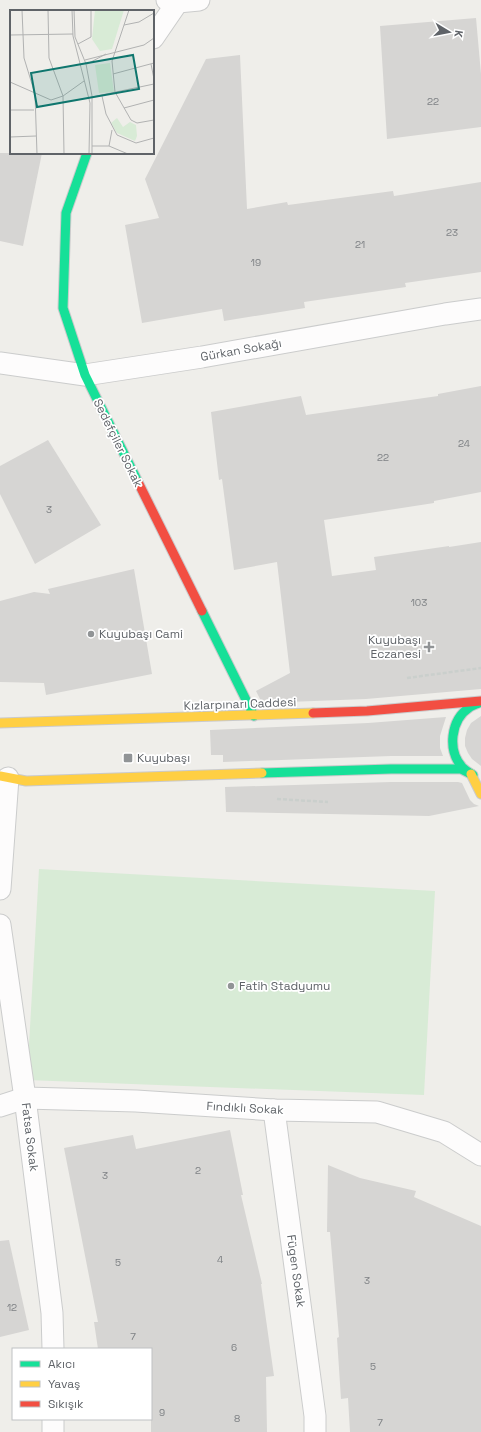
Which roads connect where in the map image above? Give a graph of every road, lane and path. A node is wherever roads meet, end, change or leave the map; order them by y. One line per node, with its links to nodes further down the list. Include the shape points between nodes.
1 (199, 0): 2 (street)
2 (175, 1): 3 (street)
3 (154, 36)
4 (87, 154): 7 (main road, Sedefçiler Sokak, via 66,213 63,308)
5 (481, 309): 7 (street, Gürkan Sokağı)
6 (0, 363): 7 (street, Gürkan Sokağı)
7 (85, 375): 11 (main road, Sedefçiler Sokak)
8 (481, 668): 9 (path)
9 (407, 678)
10 (481, 702): 11 (main road, Kızlarpınarı Caddesi); 13 (main road, via 467,709 458,718 453,729 454,753 460,764)
11 (254, 716): 12 (main road, Kızlarpınarı Caddesi)
12 (0, 723)
13 (471, 774): 14 (main road, via 461,768 448,768 26,781); 15 (main road); 16 (main road)
14 (4, 777): 19 (street)
15 (481, 778)
16 (481, 794)
17 (275, 799): 18 (path)
18 (328, 802)
19 (0, 889)
20 (0, 925): 21 (street, Fatsa Sokak)
21 (25, 1098): 22 (street, Fındıklı Sokak); 23 (street, Fındıklı Sokak, via 136,1101); 25 (street, Fatsa Sokak, via 52,1313)
22 (0, 1106)
23 (274, 1110): 24 (street, Fındıklı Sokak, via 377,1112 444,1132); 28 (street, Fügen Sokak, via 315,1416)
24 (481, 1155)
25 (53, 1348)
26 (53, 1420): 27 (street)
27 (53, 1432)
28 (315, 1432)

